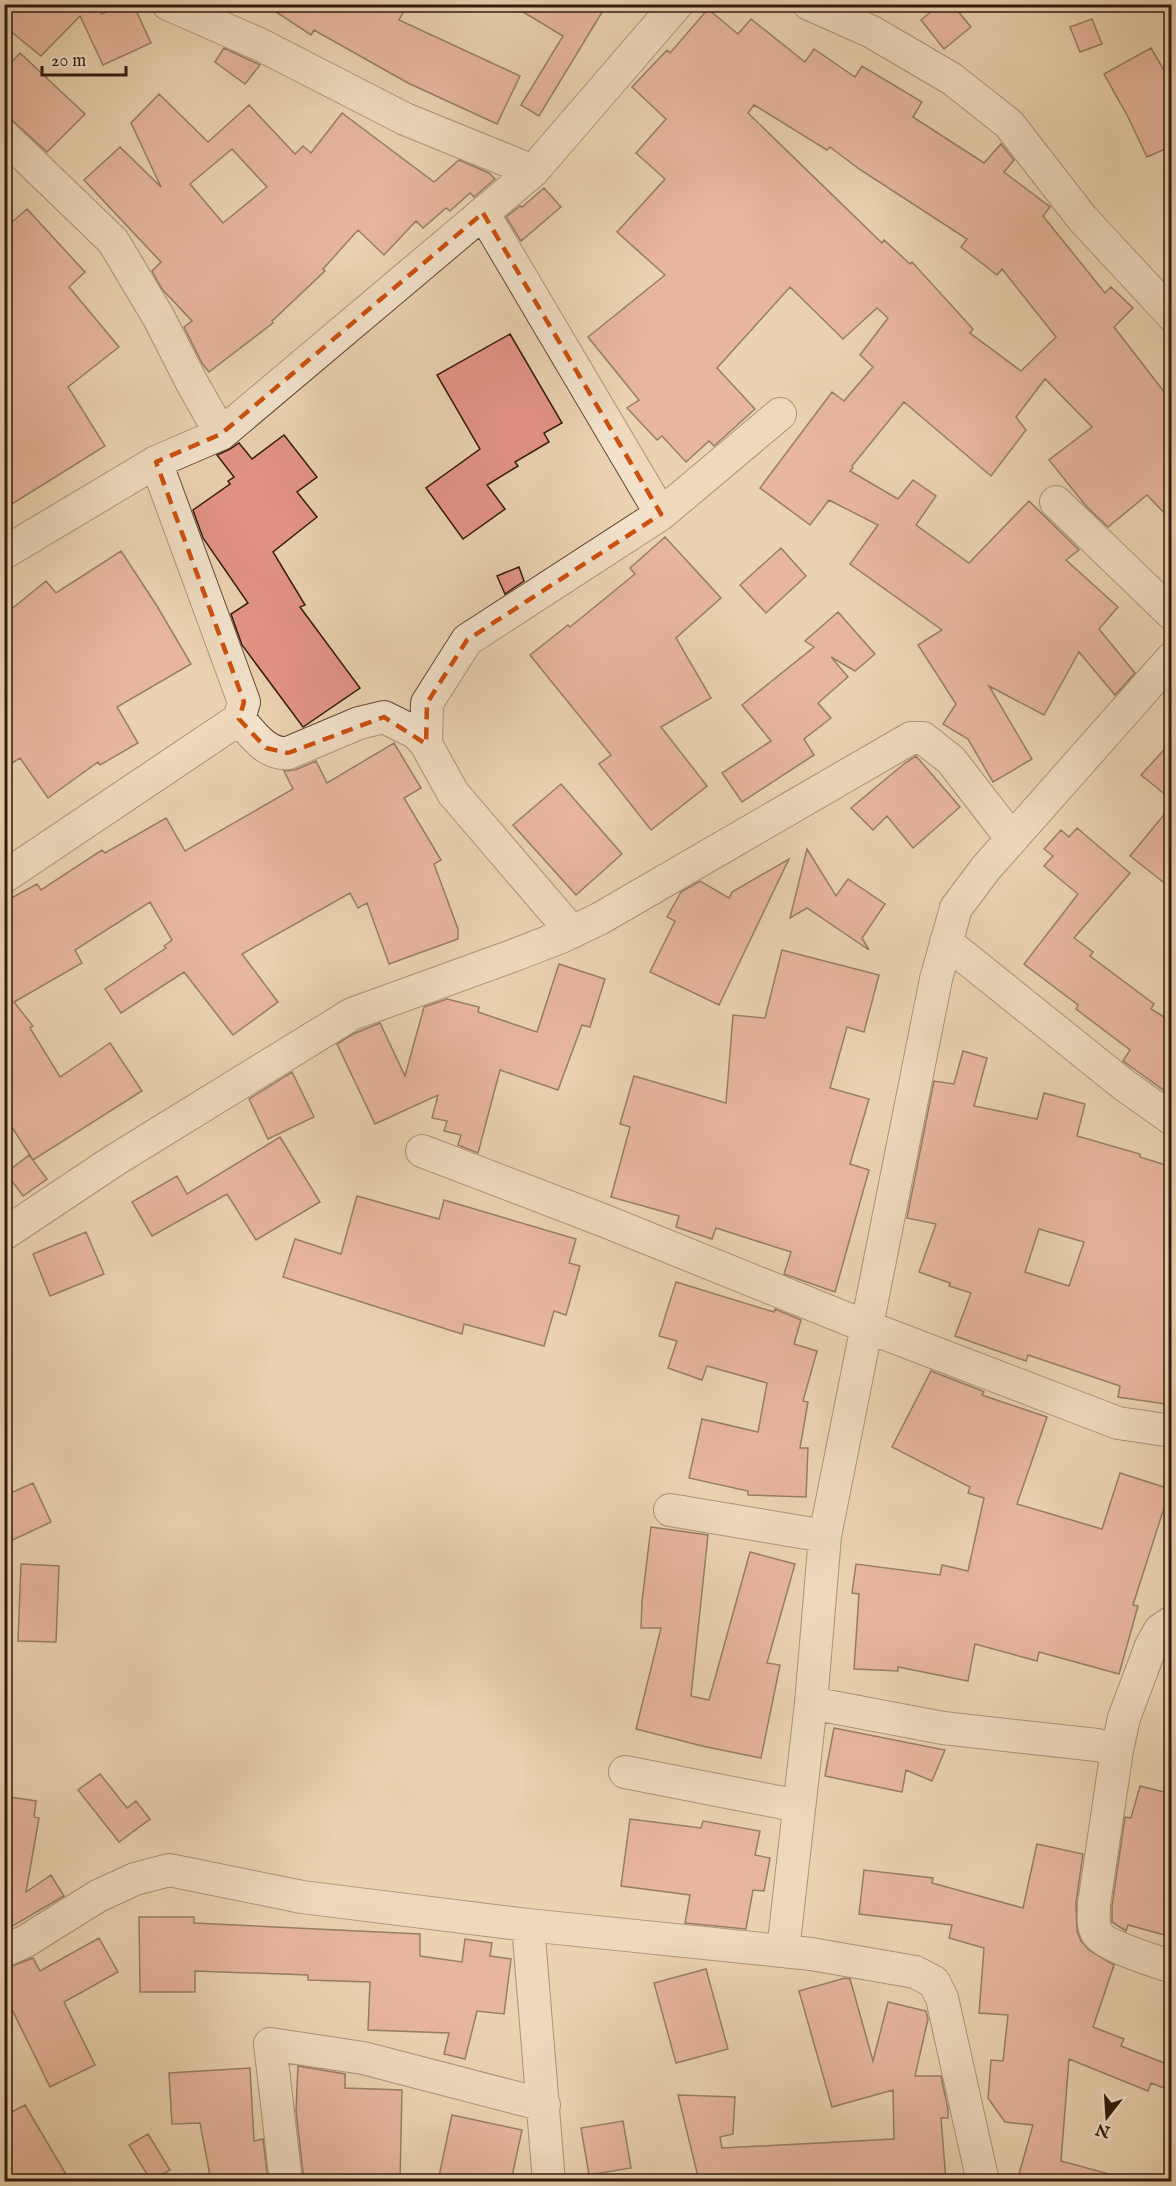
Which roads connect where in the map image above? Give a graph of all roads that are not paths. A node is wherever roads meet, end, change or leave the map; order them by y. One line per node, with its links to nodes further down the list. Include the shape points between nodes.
1 (168, 4): 5 (street, via 261,45 405,119)
2 (677, 4): 5 (street)
3 (810, 4): 7 (street, via 872,32 952,79 1009,124 1082,218)
4 (4, 136): 9 (street, via 114,241)
5 (533, 171): 6 (street)
6 (483, 213): 9 (street); 12 (street)
7 (1172, 315)
8 (780, 414): 12 (street)
9 (221, 434): 10 (street)
10 (156, 462): 13 (street); 18 (street, via 244,702)
11 (1056, 502): 14 (street)
12 (661, 514): 16 (street, via 467,640)
13 (4, 553)
14 (1172, 614)
15 (1172, 658): 20 (street)
16 (427, 703): 17 (street); 19 (street)
17 (384, 717): 18 (street, via 278,754 266,748); 19 (street, via 416,733)
18 (239, 719): 21 (street)
19 (426, 744): 22 (street, via 453,793)
20 (1012, 838): 22 (street, via 951,760 923,738 911,738); 23 (street, via 956,908)
21 (4, 877)
22 (572, 932): 26 (street, via 351,1014 115,1160)
23 (946, 942): 24 (street); 27 (street)
24 (1172, 1119)
25 (422, 1152): 27 (street)
26 (4, 1234)
27 (865, 1326): 28 (street, via 1118,1423); 30 (street)
28 (1172, 1431)
29 (670, 1510): 30 (street)
30 (825, 1536): 32 (street)
31 (1172, 1622): 33 (street, via 1160,1630 1151,1646 1124,1718)
32 (811, 1703): 33 (street, via 943,1728); 35 (street)
33 (1117, 1750): 39 (street, via 1094,1924 1098,1935 1109,1942)
34 (626, 1772): 35 (street)
35 (799, 1806): 38 (street)
36 (528, 1925): 37 (street, via 302,1897 169,1870 135,1879 108,1892); 38 (street); 40 (street)
37 (4, 1951)
38 (783, 1951): 43 (street, via 915,1972 934,1982 942,1998)
39 (1172, 1967)
40 (544, 2105): 41 (street, via 363,2058 270,2044); 42 (street)
41 (286, 2181)
42 (549, 2181)
43 (982, 2181)

